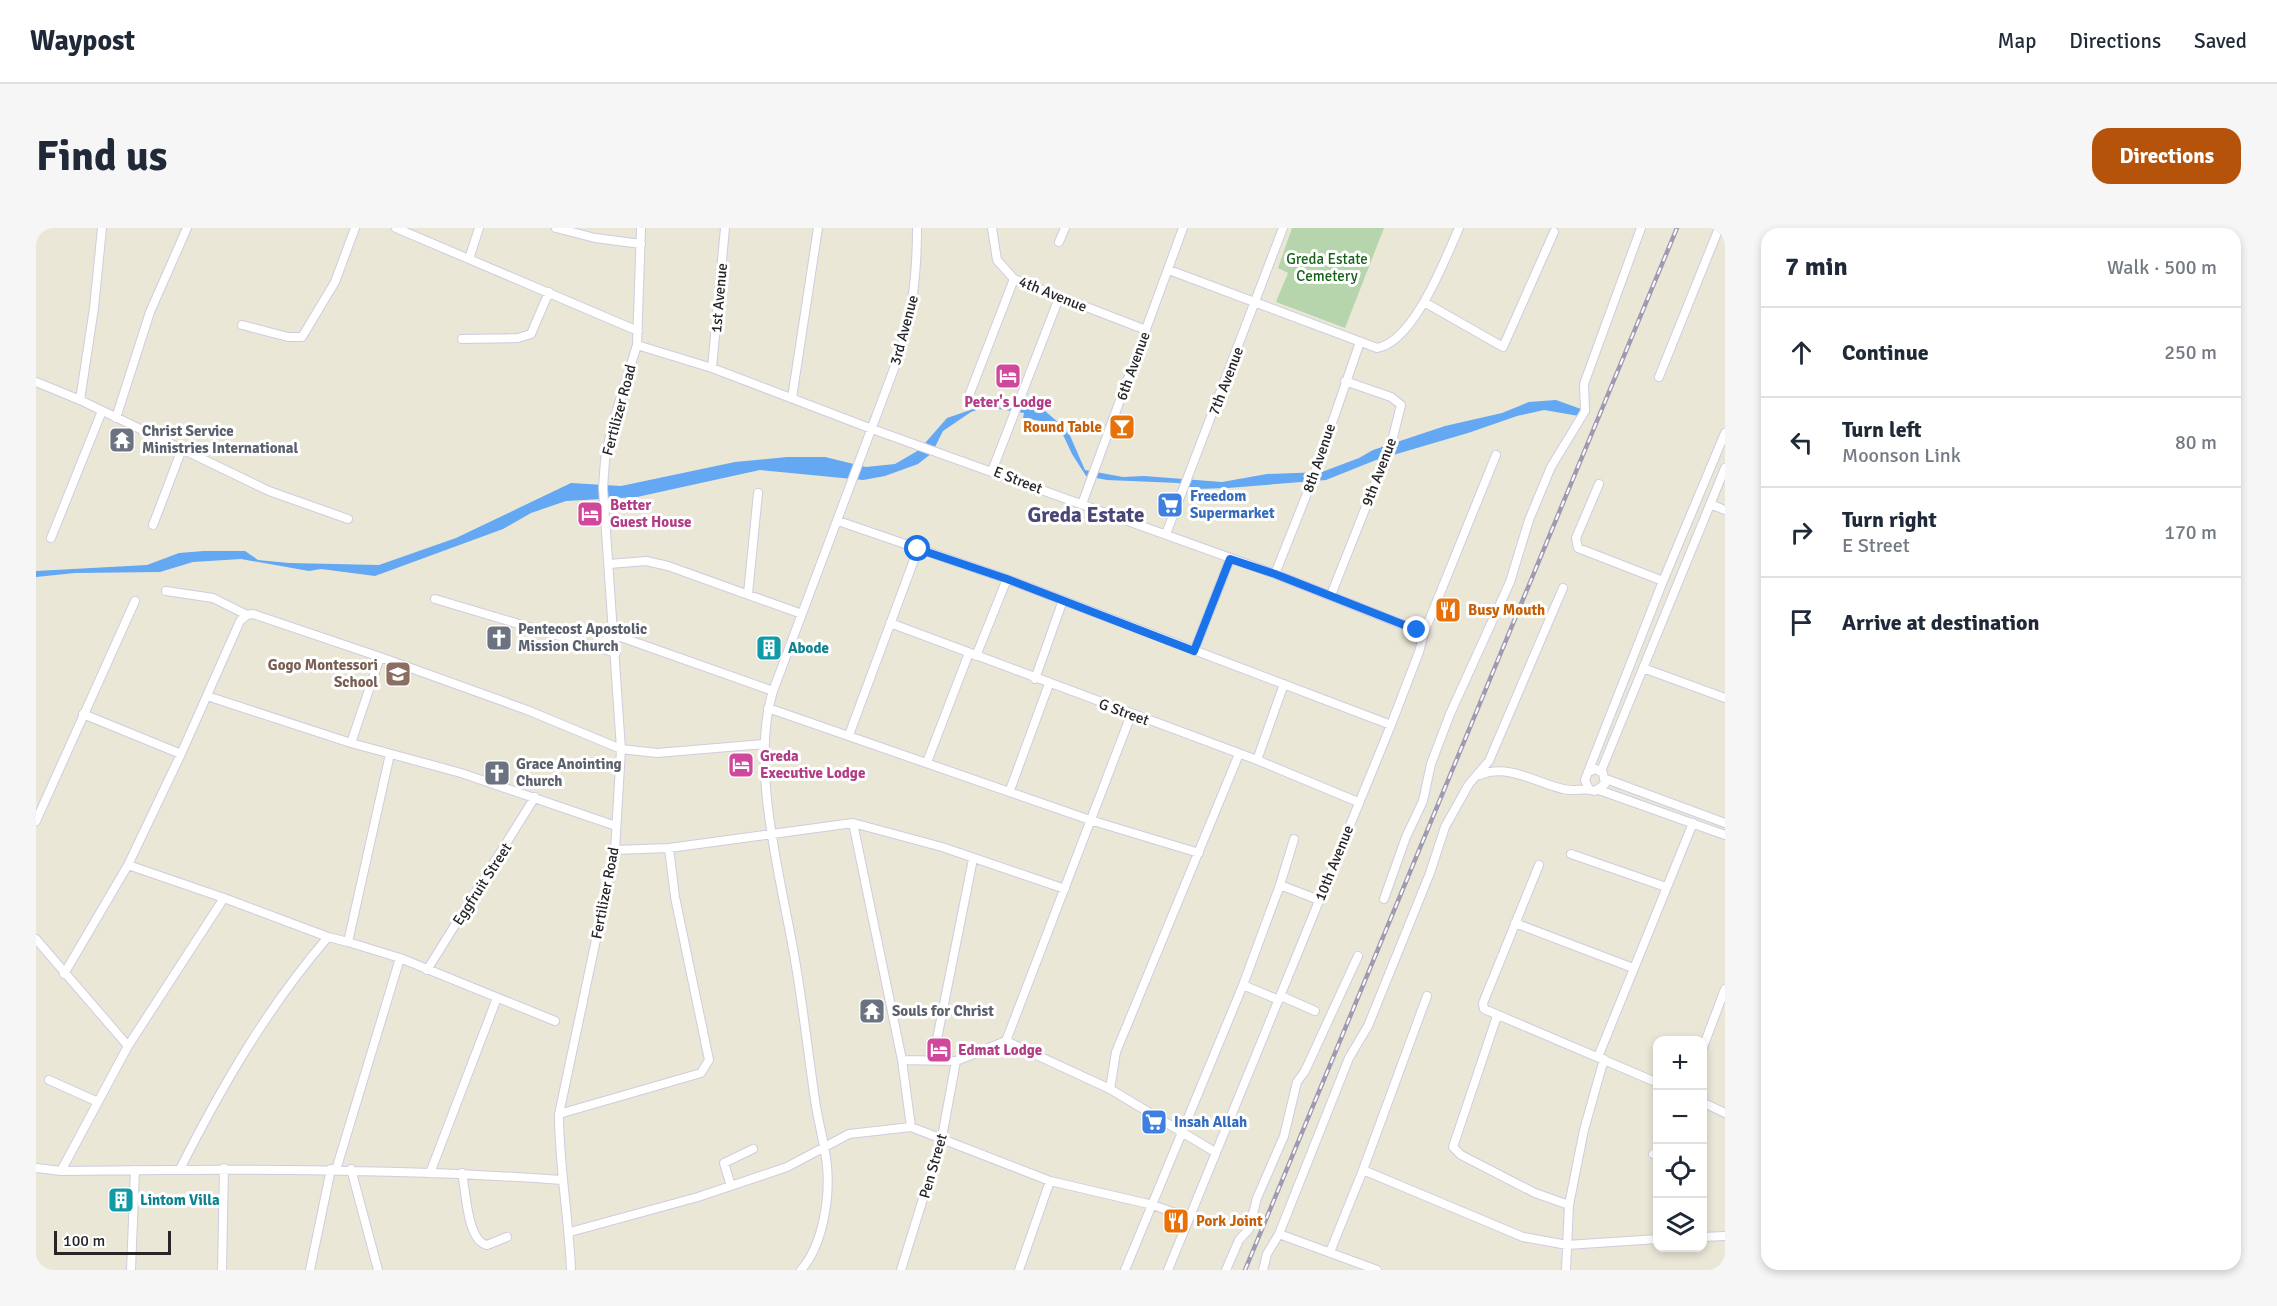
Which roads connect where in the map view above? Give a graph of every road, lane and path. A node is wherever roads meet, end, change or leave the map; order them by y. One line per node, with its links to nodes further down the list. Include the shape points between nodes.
1 (102, 228): 40 (street)
2 (187, 228): 42 (street, via 150,312)
3 (355, 228): 28 (street, via 335,282 302,337)
4 (396, 228): 21 (street)
5 (479, 228): 21 (street)
6 (556, 228): 20 (street)
7 (641, 228): 20 (street, Fertilizer Road)
8 (725, 228): 34 (street, 1st Avenue)
9 (818, 228): 38 (street)
10 (917, 228): 43 (street, 3rd Avenue, via 913,308)
11 (992, 228): 23 (street, 4th Avenue, via 997,260)
12 (1065, 228): 19 (street)
13 (1184, 228): 22 (street, 6th Avenue)
14 (1283, 228): 27 (street, 7th Avenue)
15 (1460, 228): 26 (street)
16 (1641, 228): 131 (street, via 1584,384 1585,411 1551,467 1529,520 1510,582 1450,714 1431,764 1423,801)
17 (1719, 228): 35 (street)
18 (1554, 232): 26 (street, via 1503,346)
19 (1059, 242)
20 (641, 244): 30 (street, Fertilizer Road)
21 (469, 260): 24 (street)
22 (1168, 270): 27 (street); 29 (street, 6th Avenue)
23 (1014, 279): 25 (street, 4th Avenue); 39 (street)
24 (549, 292): 30 (street); 31 (street, via 531,334 518,338)
25 (1059, 298): 29 (street, 4th Avenue); 48 (street)
26 (1424, 302): 32 (street, via 1394,342 1377,348)
27 (1255, 304): 32 (street); 57 (street, 7th Avenue)
28 (242, 325)
29 (1146, 330): 51 (street, 6th Avenue)
30 (638, 331): 33 (street, Fertilizer Road)
31 (462, 339)
32 (1360, 342): 36 (street, 8th Avenue)
33 (637, 345): 34 (street, E Street); 61 (street, Fertilizer Road, via 605,460 603,488)
34 (712, 368): 38 (street, E Street)
35 (1659, 377)
36 (1345, 381): 62 (street, 8th Avenue, via 1312,481); 68 (street, 9th Avenue, via 1401,405 1392,441)
37 (36, 382): 40 (street)
38 (792, 398): 43 (street, E Street)
39 (969, 398)
40 (80, 400): 41 (street)
41 (102, 411): 42 (street); 58 (street)
42 (116, 418): 45 (street)
43 (872, 429): 48 (street, E Street); 55 (street, 3rd Avenue)
44 (1725, 433): 64 (street)
45 (182, 449): 54 (street, via 269,491); 56 (street)
46 (1496, 455): 75 (street, 10th Avenue)
47 (1725, 468): 52 (street)
48 (992, 471): 51 (street, E Street)
49 (1599, 484): 64 (street, via 1576,538 1578,548)
50 (758, 493): 67 (street)
51 (1082, 504): 57 (street, E Street)
52 (1710, 504): 53 (street); 82 (street)
53 (1725, 510)
54 (348, 519)
55 (838, 521): 59 (street); 72 (street, 3rd Avenue)
56 (153, 525)
57 (1166, 534): 60 (street, E Street)
58 (51, 538)
59 (918, 549): 63 (street); 74 (street)
60 (1230, 559): 62 (street, E Street); 78 (street)
61 (609, 564): 67 (street, via 646,561); 76 (street, Fertilizer Road)
62 (1275, 574): 68 (street, E Street)
63 (1007, 579): 70 (street); 80 (street)
64 (1663, 581): 103 (street)
65 (1563, 588): 104 (street, via 1492,756)
66 (166, 591): 73 (street, via 213,598)
67 (748, 594): 72 (street)
68 (1331, 596): 75 (street, E Street)
69 (435, 599): 77 (street)
70 (1063, 600): 78 (street); 83 (street)
71 (135, 601): 90 (street)
72 (802, 614): 86 (street, 3rd Avenue)
73 (247, 615): 81 (street); 87 (street, via 240,621)
74 (890, 623): 80 (street, G Street); 93 (street)
75 (1424, 633): 92 (street, 10th Avenue)
76 (615, 635): 77 (street); 79 (street, Fertilizer Road); 86 (street)
77 (592, 646): 79 (street)
78 (1194, 651): 85 (street)
79 (616, 653): 96 (street, Fertilizer Road)
80 (973, 655): 83 (street, G Street); 101 (street)
81 (380, 657): 94 (street); 96 (street)
82 (1643, 668): 88 (street); 102 (street)
83 (1035, 679): 84 (street, G Street)
84 (1049, 684): 91 (street, G Street); 107 (street)
85 (1284, 684): 92 (street); 100 (street)
86 (773, 691): 89 (street, 3rd Avenue)
87 (207, 696): 94 (street); 97 (street)
88 (1725, 698)
89 (768, 708): 93 (street); 95 (street, 3rd Avenue)
90 (83, 714): 97 (street); 112 (street)
91 (1131, 715): 99 (street, G Street); 111 (street)
92 (1391, 725): 110 (street, 10th Avenue)
93 (849, 735): 101 (street)
94 (351, 743): 98 (street)
95 (764, 744): 96 (street, via 657,753); 117 (street, 3rd Avenue)
96 (621, 749): 116 (street, Fertilizer Road)
97 (181, 754): 125 (street)
98 (390, 754): 109 (street); 136 (street)
99 (1239, 754): 100 (street, G Street); 122 (street)
100 (1257, 760): 110 (street, G Street)
101 (927, 762): 107 (street)
102 (1600, 771): 103 (street); 105 (street)
103 (1588, 772): 106 (street)
104 (1476, 777): 106 (street, via 1488,771 1502,772 1573,791); 188 (street, via 1445,827 1368,1026 1349,1058)
105 (1606, 779): 108 (street); 115 (street)
106 (1588, 787): 108 (street)
107 (1010, 790): 111 (street)
108 (1599, 790): 114 (street)
109 (535, 797): 116 (street); 140 (street, Eggfruit Street)
110 (1358, 802): 132 (street, 10th Avenue)
111 (1090, 820): 122 (street); 129 (street)
112 (36, 821)
113 (854, 823): 117 (street); 124 (street); 156 (street)
114 (1694, 823): 118 (street); 128 (street)
115 (1725, 823)
116 (616, 826): 121 (street, Fertilizer Road)
117 (772, 835): 120 (street); 168 (street, 3rd Avenue)
118 (1725, 835)
119 (1294, 839): 127 (street)
120 (669, 848): 121 (street); 164 (street, via 675,897 709,1060 706,1068 701,1073)
121 (615, 850): 164 (street, Fertilizer Road)
122 (1198, 854): 160 (street, via 1116,1052)
123 (1571, 854): 128 (street)
124 (973, 859): 129 (street); 155 (street)
125 (128, 865): 130 (street); 141 (street)
126 (1539, 865): 133 (street)
127 (1280, 885): 132 (street); 142 (street)
128 (1666, 887): 139 (street)
129 (1065, 889): 152 (street)
130 (224, 898): 134 (street); 153 (street)
131 (1384, 899)
132 (1319, 900): 146 (street, 10th Avenue)
133 (1515, 923): 139 (street); 149 (street, via 1483,1003 1487,1012)
134 (328, 937): 136 (street); 173 (street, via 294,976 258,1029 225,1081)
135 (36, 939): 141 (street)
136 (348, 942): 138 (street)
137 (1358, 956): 205 (street, via 1297,1082 1284,1136 1257,1198 1249,1229 1239,1240)
138 (400, 958): 140 (street); 174 (street)
139 (1633, 968): 154 (street)
140 (427, 970): 145 (street)
141 (64, 974): 153 (street)
142 (1243, 985): 146 (street); 166 (street)
143 (1725, 989): 147 (street)
144 (1427, 996): 177 (street)
145 (497, 998): 150 (street); 179 (street)
146 (1280, 998): 148 (street); 170 (street, 10th Avenue)
147 (1723, 1003): 151 (street)
148 (1315, 1011)
149 (1497, 1016): 154 (street); 185 (street, via 1453,1147 1461,1155 1534,1192)
150 (555, 1021)
151 (1707, 1039)
152 (1006, 1041): 157 (street); 160 (street)
153 (128, 1046): 161 (street)
154 (1601, 1058): 159 (street); 185 (street)
155 (933, 1059): 156 (street); 157 (street)
156 (902, 1060): 165 (street)
157 (956, 1061): 167 (street, Pen Street)
158 (49, 1080): 161 (street)
159 (1653, 1081)
160 (1110, 1089): 166 (street)
161 (98, 1102): 178 (street)
162 (1707, 1104): 163 (street)
163 (1725, 1113)
164 (559, 1114): 181 (street, Fertilizer Road)
165 (911, 1127): 167 (street); 168 (street, via 849,1134)
166 (1181, 1133): 170 (street); 184 (street)
167 (942, 1137): 182 (street); 201 (street, Pen Street)
168 (823, 1148): 183 (street, via 787,1167); 200 (street, 3rd Avenue, via 828,1194 818,1235)
169 (753, 1149): 183 (street, via 724,1163)
170 (1215, 1152): 186 (street, 10th Avenue)
171 (36, 1168): 178 (street)
172 (224, 1168): 173 (street); 174 (street); 196 (street)
173 (180, 1169): 176 (street)
174 (334, 1169): 175 (street); 197 (street)
175 (351, 1169): 179 (street); 198 (street)
176 (135, 1170): 178 (street); 195 (street)
177 (1363, 1170): 193 (street, via 1523,1237); 194 (street)
178 (61, 1171)
179 (430, 1173): 180 (street)
180 (462, 1173): 181 (street); 190 (street, via 471,1226 478,1241 487,1245)
181 (562, 1180): 187 (street, Fertilizer Road)
182 (1050, 1181): 184 (street); 202 (street)
183 (730, 1186): 187 (street)
184 (1153, 1204): 186 (street); 203 (street)
185 (1569, 1205): 193 (street)
186 (1189, 1218): 204 (street, 10th Avenue)
187 (570, 1232): 199 (street, Fertilizer Road)
188 (1279, 1234): 194 (street); 206 (street)
189 (1725, 1236): 191 (street)
190 (507, 1237)
191 (1707, 1237)
192 (1653, 1239): 193 (street)
193 (1567, 1245): 208 (street)
194 (1330, 1252): 207 (street)
195 (131, 1270)
196 (222, 1270)
197 (310, 1270)
198 (378, 1270)
199 (571, 1270)
200 (801, 1270)
201 (901, 1270)
202 (1019, 1270)
203 (1125, 1270)
204 (1168, 1270)
205 (1226, 1270)
206 (1263, 1270)
207 (1377, 1270)
208 (1566, 1270)

